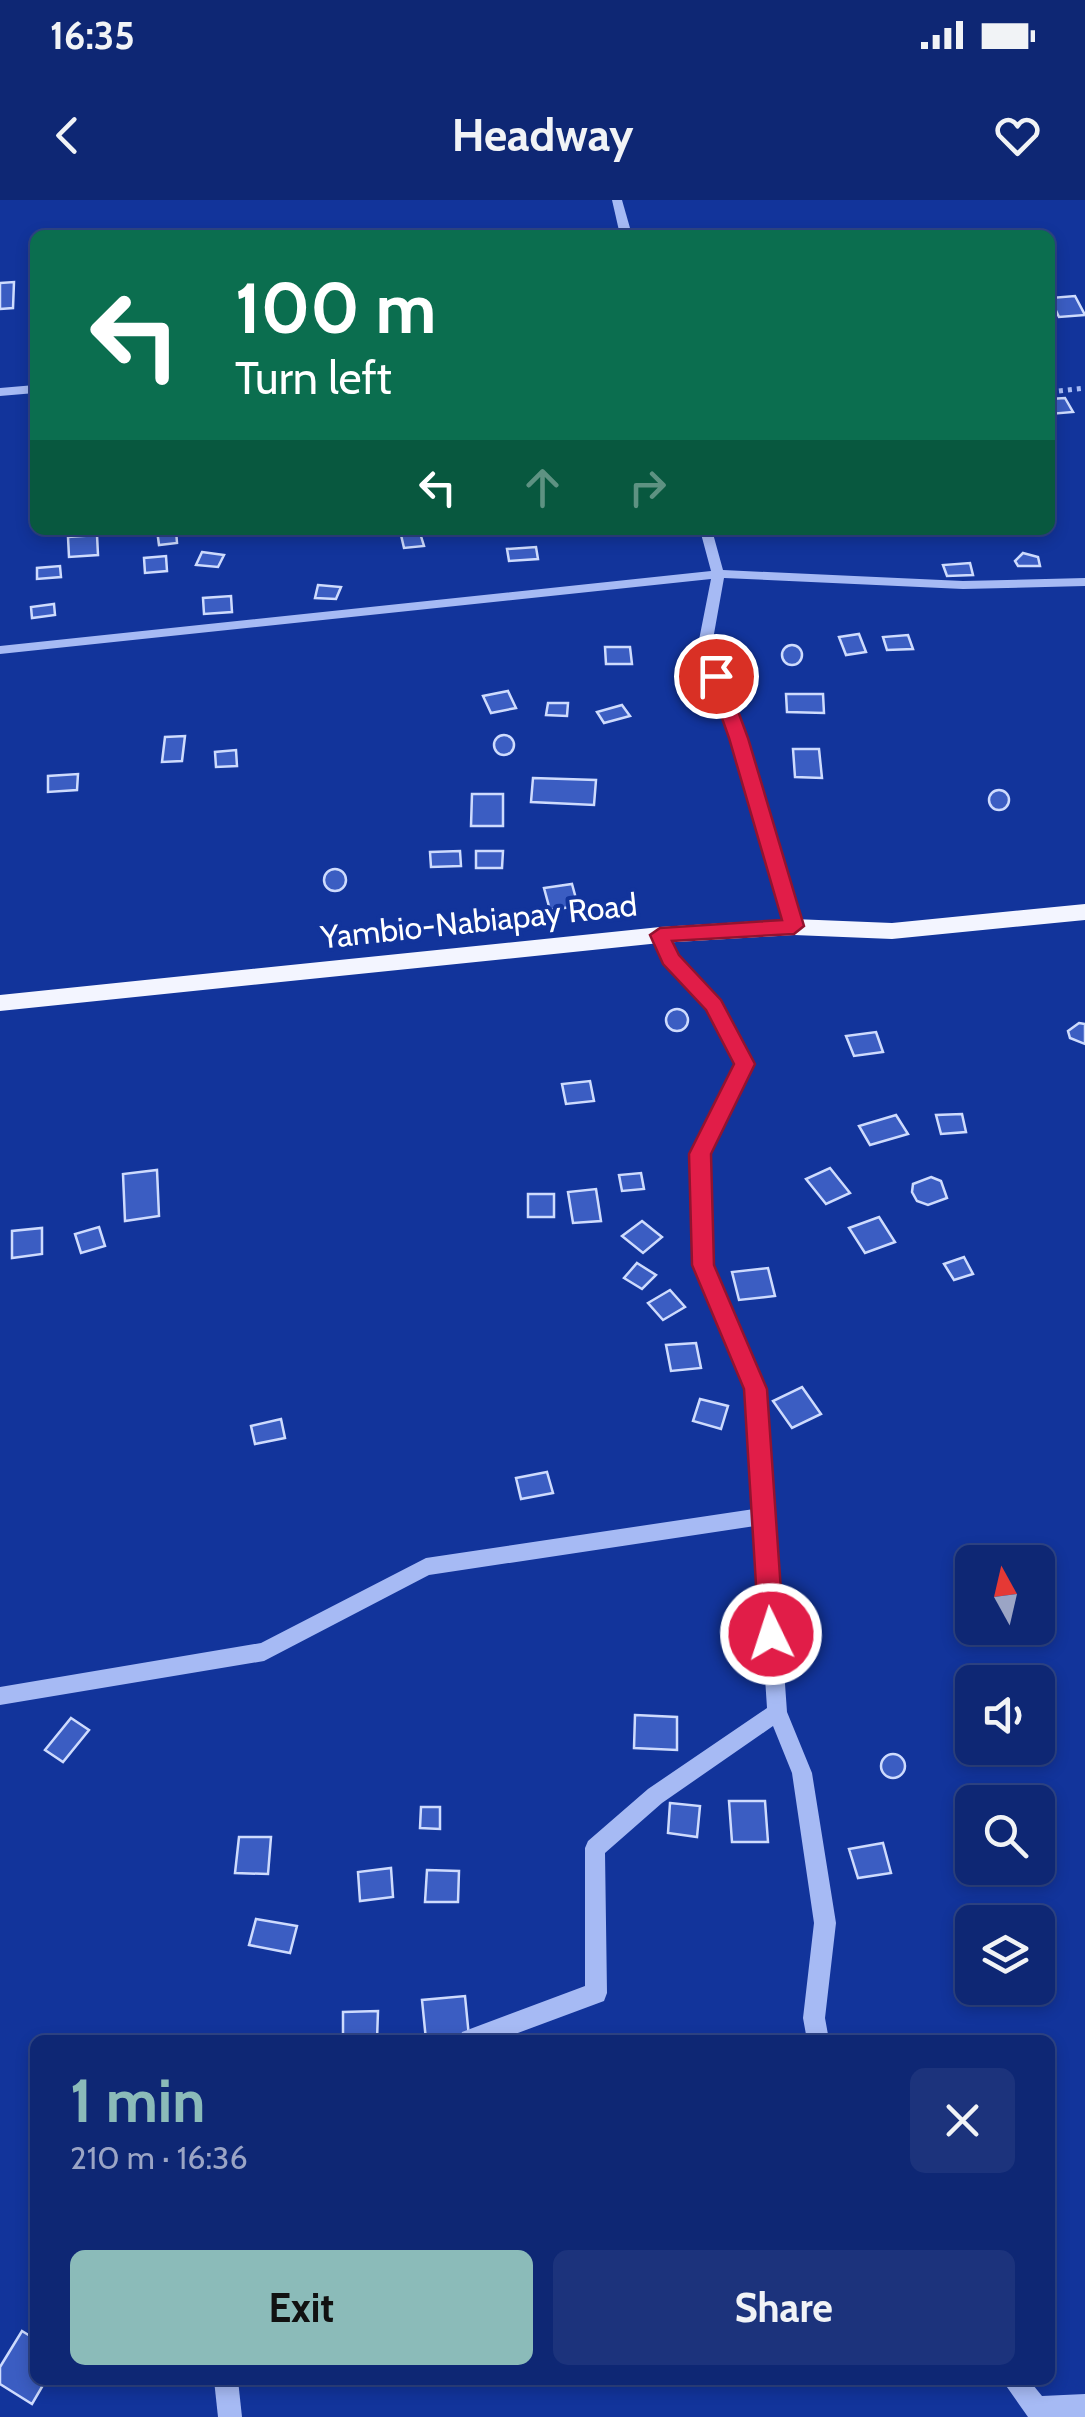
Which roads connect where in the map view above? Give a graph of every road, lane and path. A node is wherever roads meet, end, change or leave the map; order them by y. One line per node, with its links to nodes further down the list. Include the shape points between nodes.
1 (617, 200): 2 (street)
2 (625, 230)
3 (1085, 388): 5 (path)
4 (30, 389): 6 (street)
5 (1055, 391)
6 (0, 392)
7 (707, 535): 8 (street)
8 (718, 574): 9 (street, via 963,586); 10 (street); 12 (street, via 705,645)
9 (1085, 582)
10 (0, 650)
11 (1085, 912): 12 (main road, Yambio-Nabiapay Road, via 892,932)
12 (794, 926): 13 (main road, Yambio-Nabiapay Road)
13 (660, 935): 14 (main road, Yambio-Nabiapay Road); 15 (street, via 670,959 714,1005 744,1064 700,1154 703,1265 755,1389)
14 (0, 1004)
15 (763, 1516): 16 (street, via 426,1567 264,1652); 17 (street)
16 (0, 1696)
17 (777, 1712): 18 (street, via 655,1796 596,1848 596,1993); 19 (street, via 802,1773 825,1923)
18 (483, 2035)
19 (817, 2035)
20 (227, 2385): 23 (street)
21 (1018, 2385): 22 (street, via 1037,2408)
22 (1085, 2406)
23 (230, 2417)

